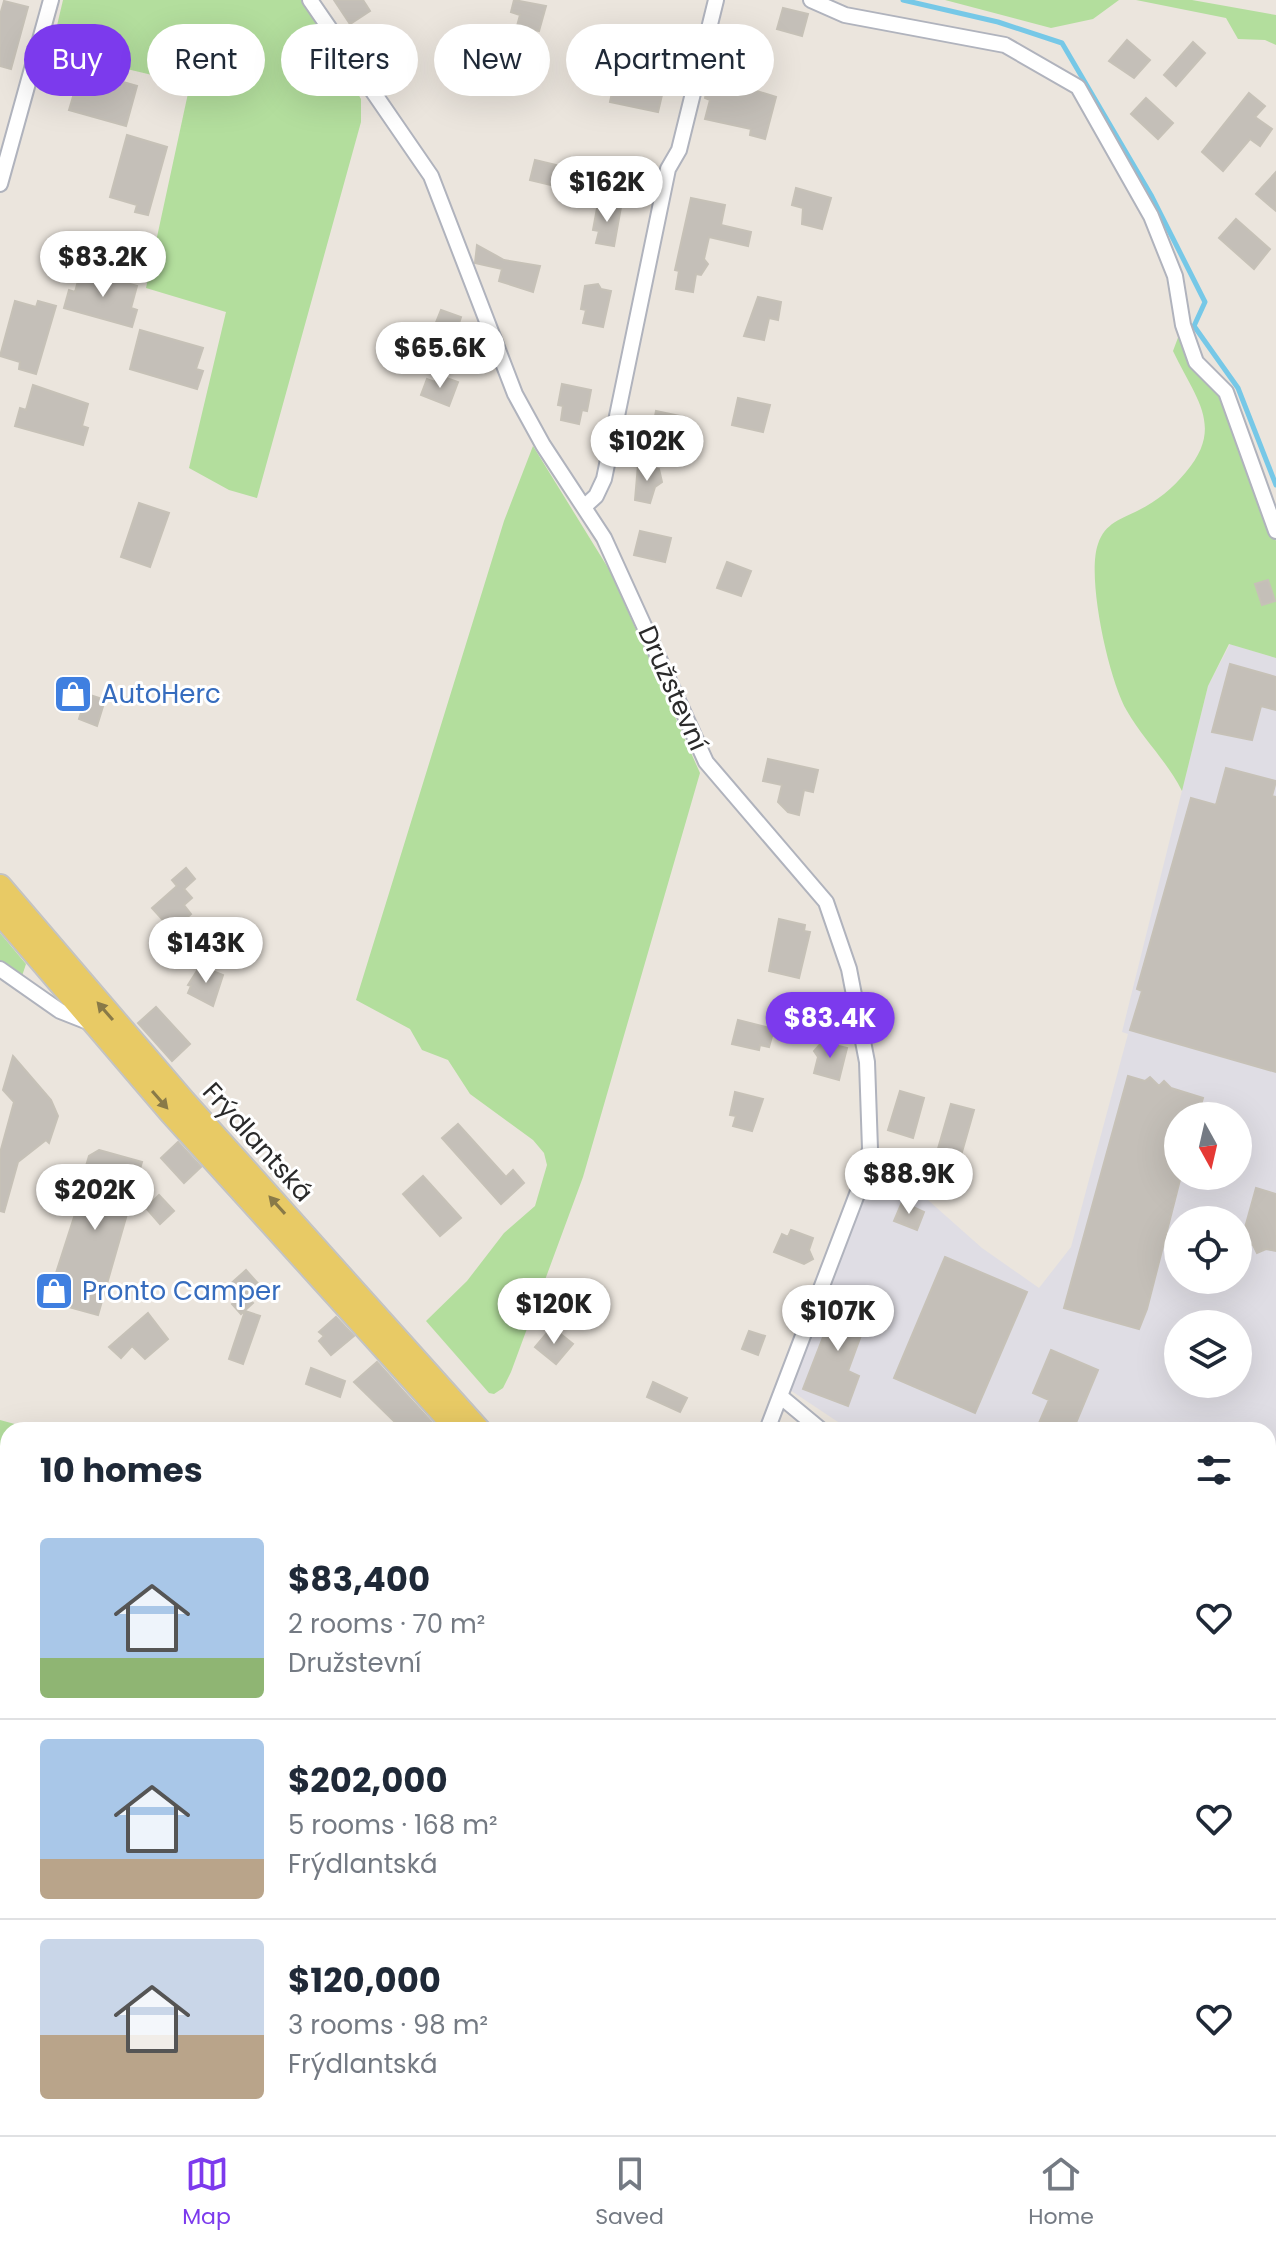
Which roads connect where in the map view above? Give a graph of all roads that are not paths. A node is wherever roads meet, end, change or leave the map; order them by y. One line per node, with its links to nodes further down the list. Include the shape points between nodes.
1 (51, 0): 5 (street)
2 (310, 0): 6 (street, Družstevní, via 431,176 515,394)
3 (716, 0): 6 (street, via 679,150 668,169 604,479)
4 (811, 0): 7 (street, via 845,15 1005,45 1078,87 1151,216 1175,276 1196,362 1226,392)
5 (0, 184)
6 (584, 507): 12 (street, Družstevní, via 617,564 706,762 826,902 849,969 867,1062 870,1149)
7 (1276, 531)
8 (0, 886): 14 (main road, Frýdlantská, one-way to 8)
9 (0, 913): 11 (main road, Frýdlantská)
10 (0, 969): 11 (street, via 60,1011)
11 (93, 1024): 13 (main road, Frýdlantská, one-way to 13)
12 (780, 1396): 15 (street, Družstevní); 16 (street)
13 (451, 1422)
14 (472, 1422)
15 (770, 1422)
16 (811, 1422)

